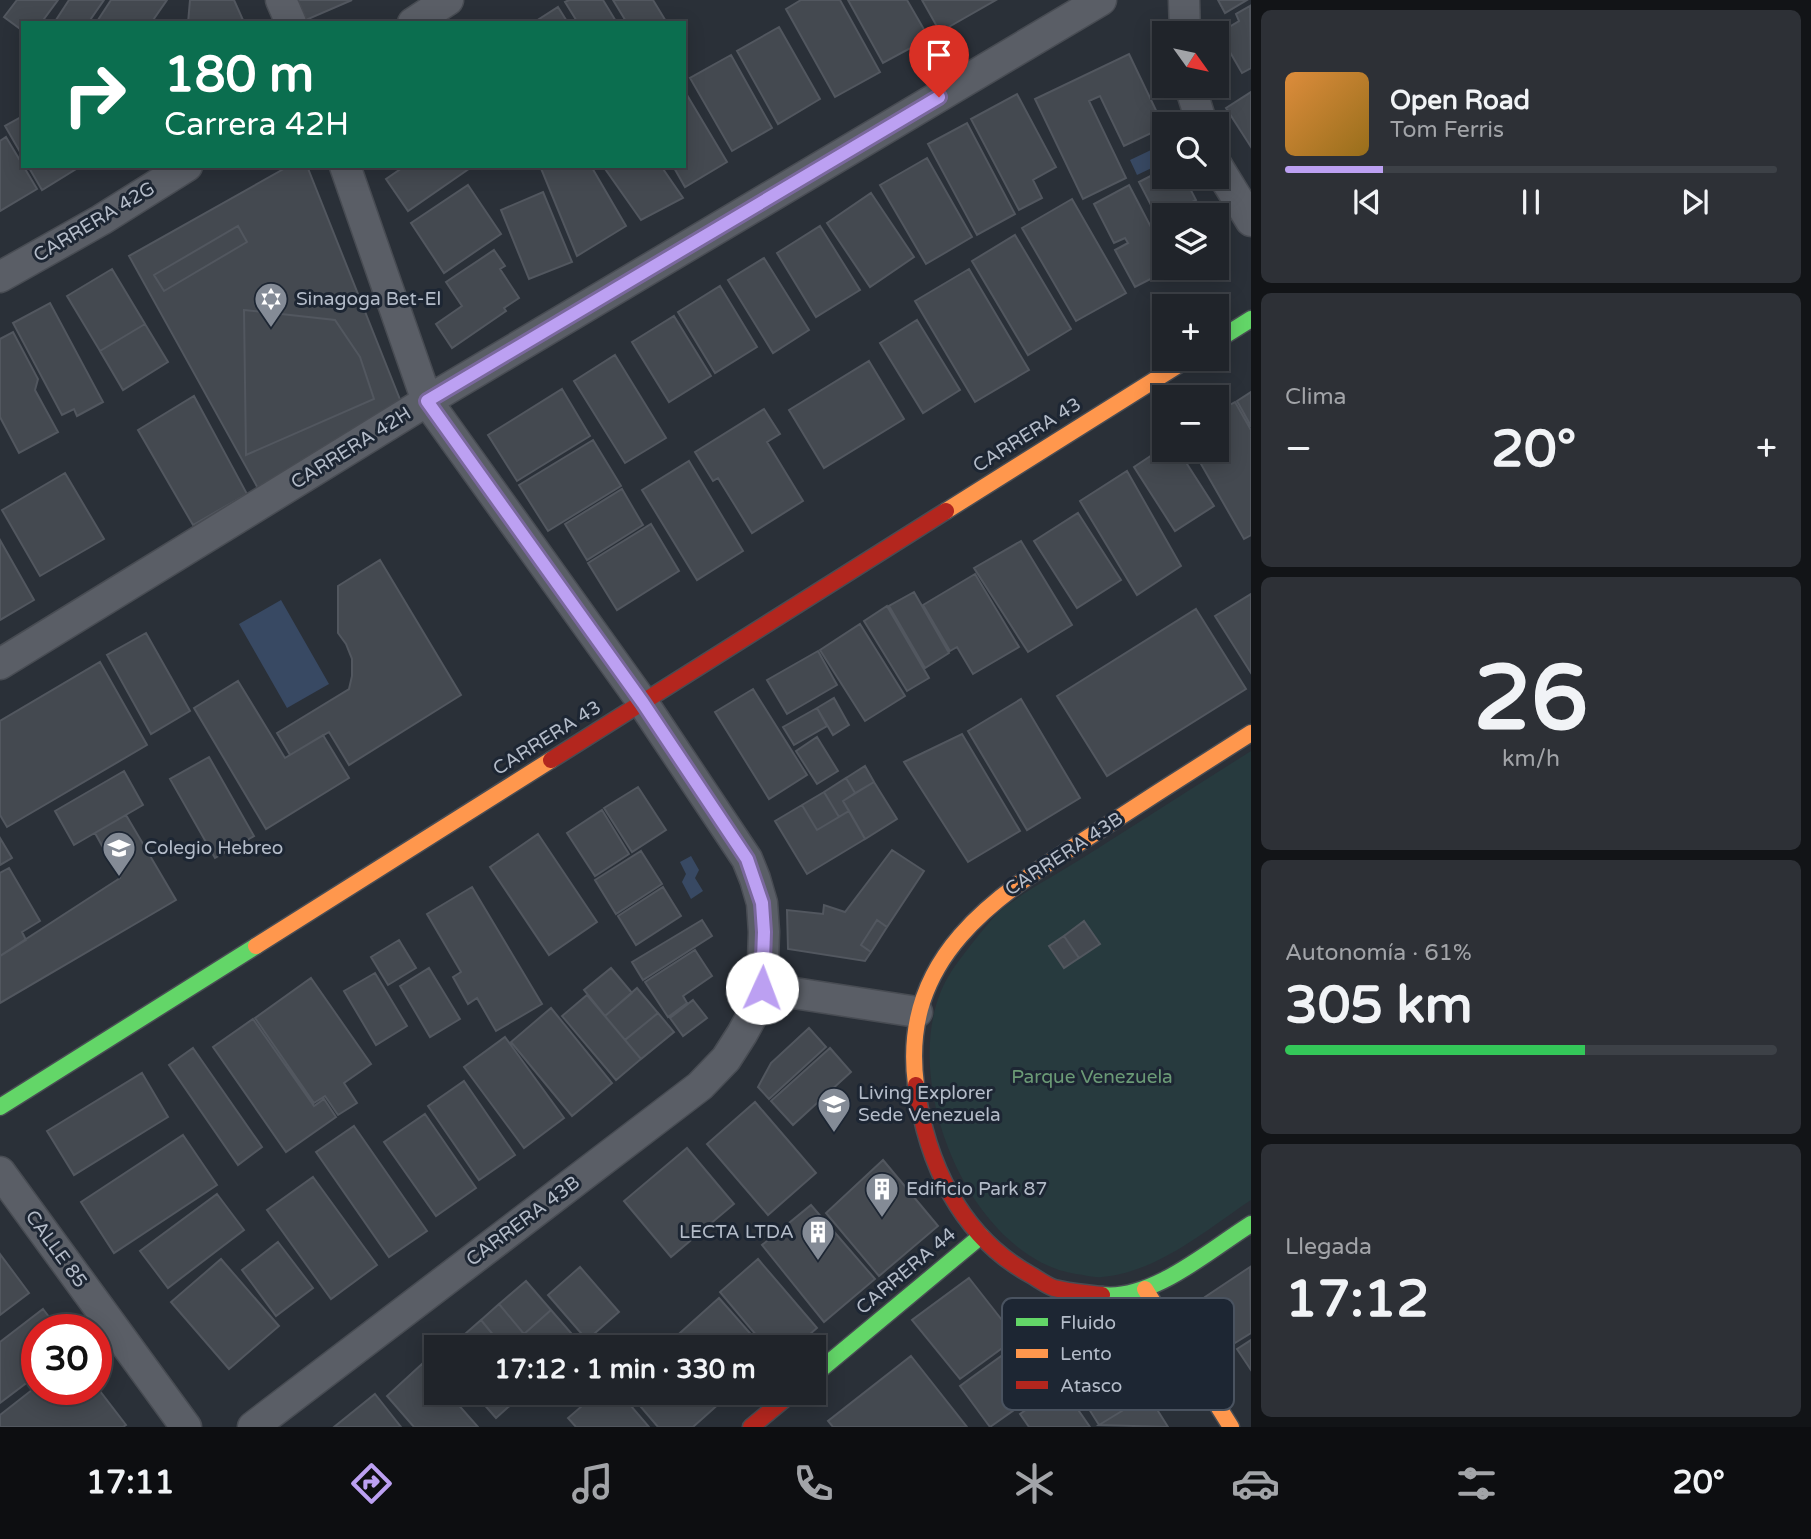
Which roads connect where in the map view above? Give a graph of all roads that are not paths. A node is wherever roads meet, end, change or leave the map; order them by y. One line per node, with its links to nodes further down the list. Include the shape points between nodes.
1 (281, 0): 5 (street)
2 (448, 0): 6 (street)
3 (1101, 0): 16 (street, CARRERA 42H)
4 (1184, 0): 7 (street)
5 (290, 21)
6 (416, 21)
7 (1185, 21)
8 (184, 168): 12 (street, CARRERA 42G)
9 (346, 168): 16 (street, CARRERA 43B)
10 (1229, 185): 11 (street)
11 (1251, 221)
12 (0, 277)
13 (1251, 319): 14 (street)
14 (1229, 333)
15 (1169, 371): 18 (street, CARRERA 43)
16 (427, 401): 17 (street, CARRERA 42H); 18 (street, CARRERA 43B)
17 (0, 664)
18 (643, 703): 20 (street, CARRERA 43B, via 747,859 762,903); 22 (street, CARRERA 43)
19 (1251, 733): 21 (street, CARRERA 43B, via 1012,887 972,919 936,965)
20 (762, 988): 21 (street); 32 (street, CARRERA 43B, via 753,1014 726,1059 700,1086)
21 (917, 1012): 25 (street, CARRERA 43B, via 912,1046 918,1115 942,1179)
22 (0, 1107)
23 (0, 1172): 31 (street, CALLE 85)
24 (1251, 1224): 26 (street, CARRERA 44)
25 (981, 1236): 26 (street, CARRERA 44, via 1005,1263 1036,1283 1071,1294 1108,1296); 28 (street, CARRERA 44)
26 (1145, 1289): 27 (street)
27 (1151, 1298)
28 (826, 1365)
29 (778, 1405): 33 (street)
30 (1220, 1410): 34 (street)
31 (186, 1427)
32 (253, 1427)
33 (751, 1427)
34 (1231, 1427)

